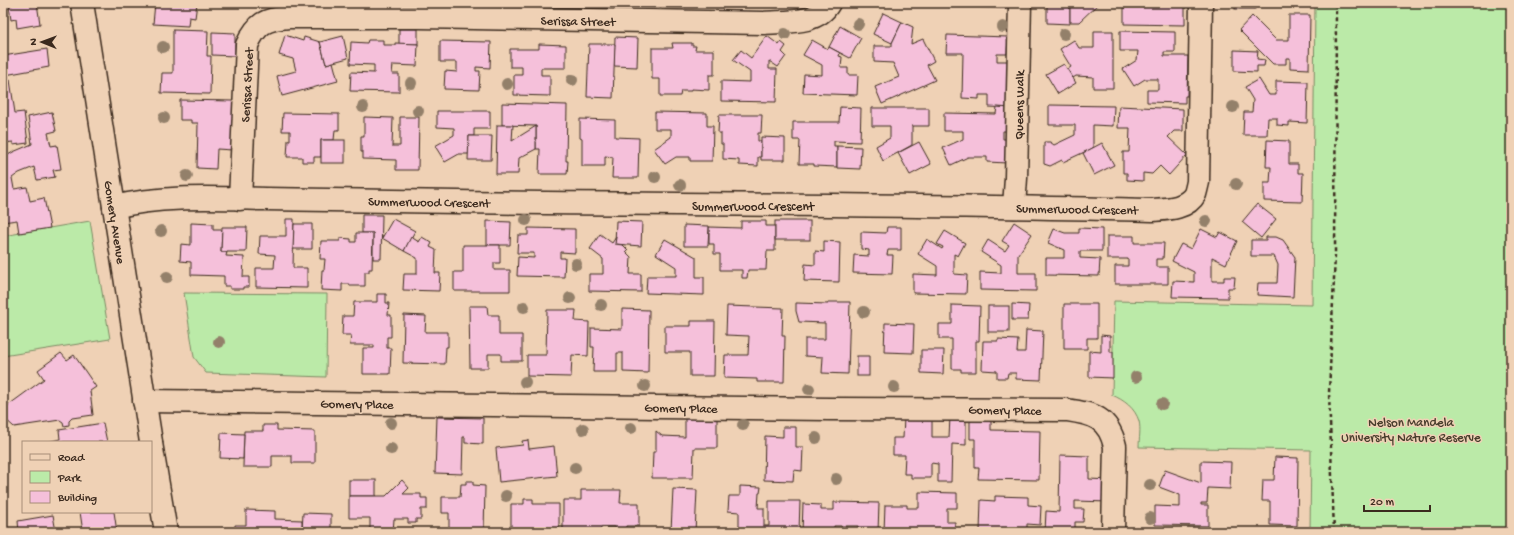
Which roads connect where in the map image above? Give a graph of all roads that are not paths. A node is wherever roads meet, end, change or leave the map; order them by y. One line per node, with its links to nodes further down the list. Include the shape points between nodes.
1 (82, 3): 6 (street, Gomery Avenue)
2 (829, 3): 5 (street, Serissa Street, via 818,15 807,20 764,23 420,17 274,18 260,24 247,45)
3 (1020, 3): 7 (street, Queens Walk)
4 (1201, 3): 7 (street, Summerwood Crescent, via 1198,182 1194,196 1186,203 1173,208 1152,210)
5 (240, 199): 6 (street, Summerwood Crescent, via 152,200); 7 (street, Summerwood Crescent)
6 (114, 207): 8 (street, Gomery Avenue)
7 (1014, 207)
8 (144, 401): 9 (street, Gomery Avenue); 12 (street, Gomery Place, via 1066,410 1097,417 1108,427 1112,436 1115,446)
9 (151, 441)
10 (152, 448): 11 (street, Gomery Avenue)
11 (166, 532)
12 (1113, 532)

